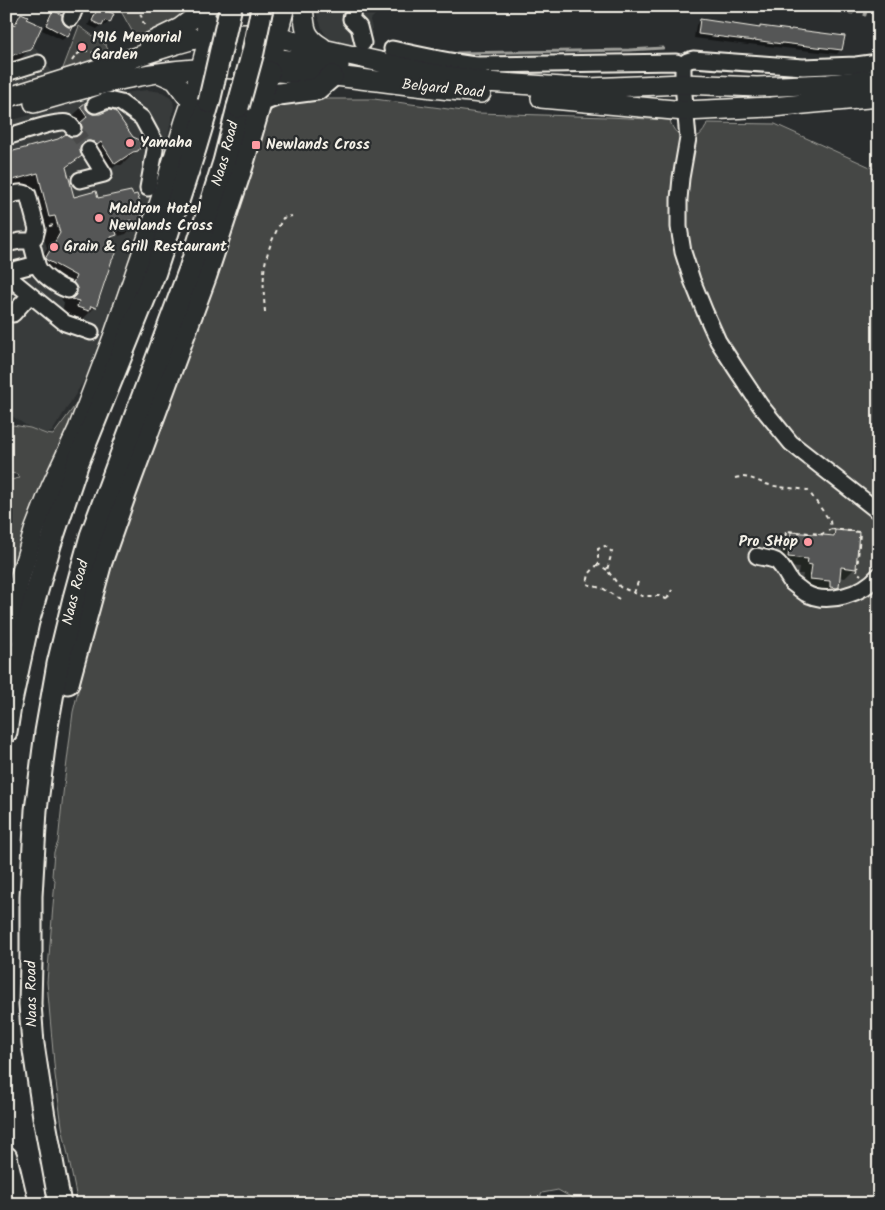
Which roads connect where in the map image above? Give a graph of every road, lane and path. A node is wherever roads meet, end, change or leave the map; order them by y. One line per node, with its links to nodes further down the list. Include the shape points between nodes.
1 (138, 6): 9 (path)
2 (231, 6): 71 (highway, Naas Road, bridge, via 209,102 155,272 78,462 50,545 28,622)
3 (285, 6): 8 (main road)
4 (303, 6): 12 (main road, via 306,32 310,39)
5 (354, 6): 10 (street, via 351,19 359,27)
6 (262, 7): 72 (highway, Naas Road, bridge, via 224,162 190,269 91,536 58,664)
7 (209, 27): 8 (main road, Belgard Road); 9 (main road, via 180,28); 16 (main road, Belgard Road); 17 (main road, via 215,48); 19 (main road, via 206,48)
8 (277, 37): 12 (main road, Belgard Road); 17 (main road)
9 (150, 42): 16 (main road)
10 (364, 43)
11 (392, 49): 18 (street, Belgard Road, via 478,65 676,62)
12 (327, 50): 26 (main road, Belgard Road, via 486,82)
13 (878, 62): 18 (street, Belgard Road, via 804,67 693,59)
14 (38, 63): 20 (street)
15 (72, 64): 16 (path, via 78,54 88,50)
16 (100, 64): 29 (main road)
17 (270, 65): 19 (main road, Belgard Road); 22 (main road, Belgard Road); 25 (main road, via 330,64); 30 (highway)
18 (683, 65): 24 (street)
19 (196, 68): 21 (main road, Belgard Road); 27 (main road); 35 (main road, via 193,98)
20 (6, 73)
21 (159, 73): 27 (main road, via 175,80); 33 (main road, Belgard Road, via 110,82)
22 (332, 76): 25 (main road, Belgard Road); 30 (highway, via 317,89 279,94)
23 (879, 79): 24 (main road, Belgard Road, via 757,87)
24 (683, 84): 26 (main road, Belgard Road); 32 (main road, Belgard Road, via 698,96 736,99); 34 (street)
25 (416, 86): 34 (main road, Belgard Road)
26 (590, 88): 34 (main road, Belgard Road, via 604,93 664,96)
27 (186, 95): 35 (main road, via 183,107)
28 (879, 97): 32 (main road, Belgard Road)
29 (6, 98)
30 (260, 101): 72 (highway, via 206,275 102,562 60,714 47,780)
31 (95, 105): 39 (street, via 108,100 121,103 142,118 155,142)
32 (772, 107): 34 (main road, Belgard Road)
33 (6, 111)
34 (685, 111): 56 (street, via 688,138 680,178 679,227 692,280 718,341 760,404 791,443)
35 (185, 121): 40 (main road)
36 (73, 128): 37 (street, via 70,123 56,123)
37 (6, 137)
38 (89, 150): 41 (street, via 104,174)
39 (155, 150): 40 (street); 42 (street)
40 (175, 154): 54 (main road)
41 (80, 180)
42 (148, 188)
43 (6, 197): 45 (street, via 21,192 28,196 38,229)
44 (292, 216): 51 (path, via 283,218 268,250 264,273)
45 (31, 241): 46 (street); 47 (street)
46 (6, 244)
47 (37, 264): 48 (street); 49 (street, via 38,269 59,287)
48 (6, 273): 50 (street)
49 (68, 290)
50 (30, 294): 52 (street); 53 (street, via 65,323)
51 (264, 312)
52 (14, 314)
53 (91, 332)
54 (78, 429): 69 (main road, via 34,531); 70 (highway, via 36,548 17,622)
55 (735, 478): 57 (path, via 742,476 766,484 807,490 830,521)
56 (879, 512)
57 (831, 529): 59 (path, via 822,534 786,531 784,555); 62 (path, via 860,532 857,572)
58 (757, 556): 59 (street)
59 (776, 562): 62 (street, via 793,584 818,597 847,595 861,590)
60 (598, 564): 61 (path); 61 (path, via 598,549 605,546 612,552); 66 (path, via 589,574 587,584 604,589)
61 (608, 570): 65 (path, via 620,587)
62 (875, 579)
63 (638, 582): 65 (path)
64 (672, 590): 67 (path)
65 (634, 593): 67 (path)
66 (619, 599)
67 (667, 599): 68 (path)
68 (671, 601)
69 (6, 635)
70 (6, 685)
71 (6, 732)
72 (36, 810): 75 (highway, Naas Road, via 30,1004 42,1108)
73 (6, 1157): 74 (highway)
74 (17, 1204)
75 (60, 1204)

